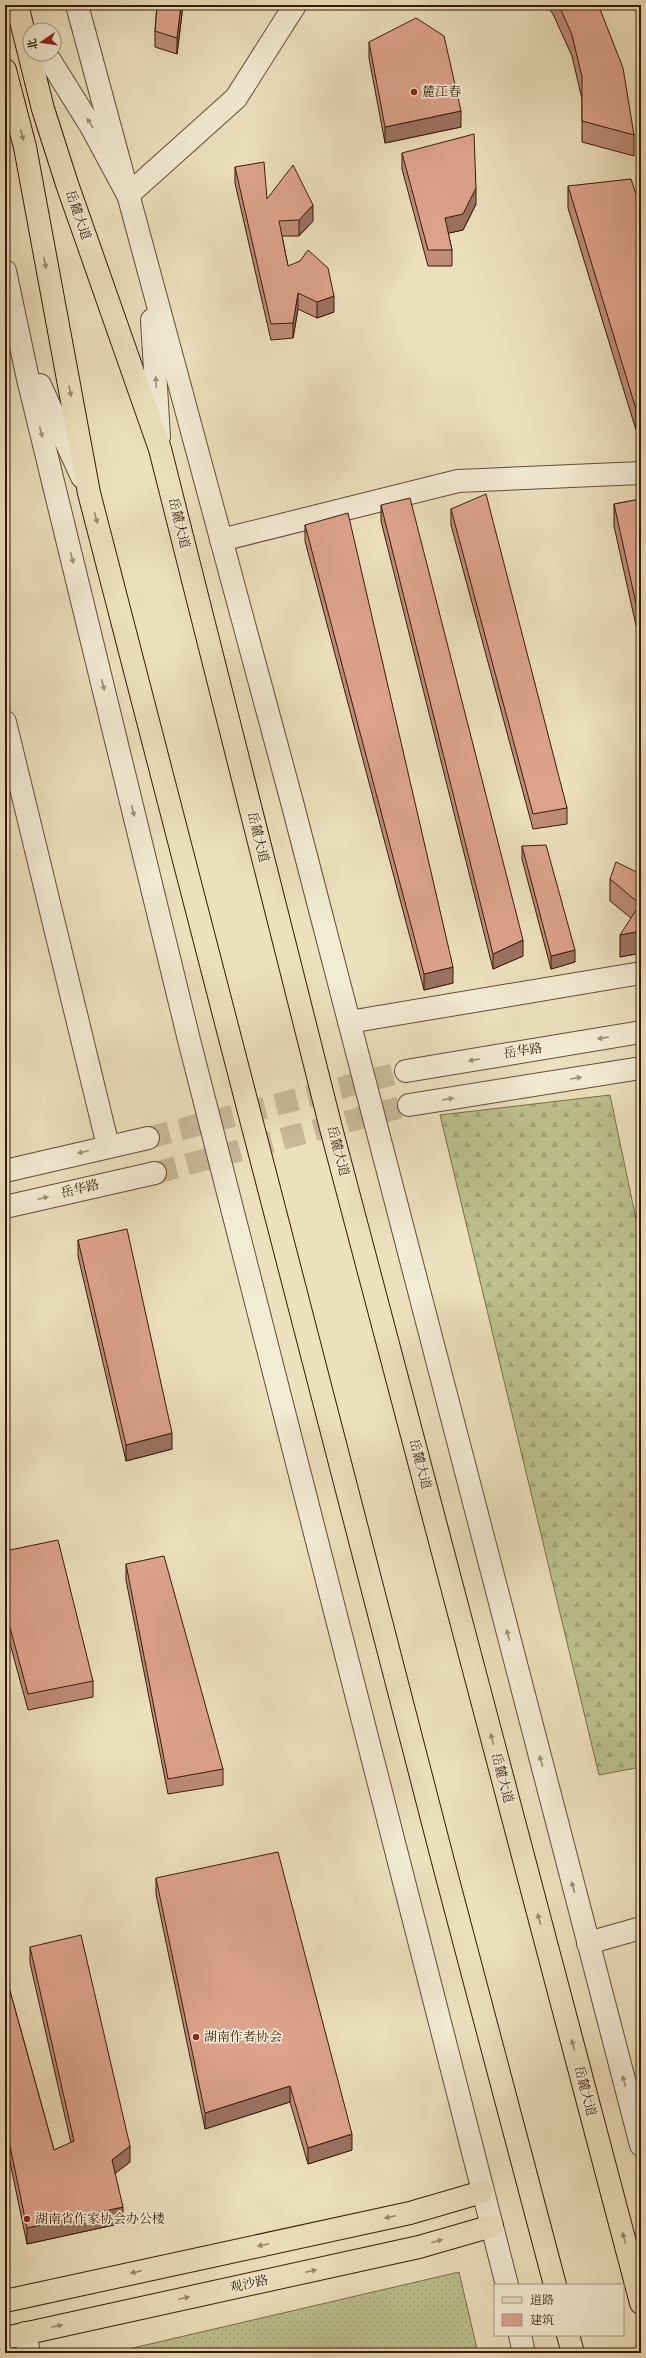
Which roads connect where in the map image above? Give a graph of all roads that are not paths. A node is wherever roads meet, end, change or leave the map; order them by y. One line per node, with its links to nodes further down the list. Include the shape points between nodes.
1 (17, 5): 5 (main road, 岳麓大道)
2 (24, 5): 6 (street)
3 (77, 5): 10 (street)
4 (295, 5): 10 (street, via 236,98)
5 (24, 22)
6 (31, 22)
7 (40, 62): 14 (main road, 岳麓大道, via 67,184)
8 (41, 62): 10 (street, one-way to 8, via 92,128)
9 (5, 70): 16 (main road, one-way to 16, via 25,147)
10 (128, 195): 12 (street)
11 (5, 271): 13 (street)
12 (149, 271): 14 (street, one-way to 12); 17 (street)
13 (20, 342): 16 (street); 33 (street, one-way to 33, via 189,1040)
14 (160, 448): 38 (main road, 岳麓大道, one-way to 14, via 331,1128)
15 (641, 473): 17 (street, via 458,480)
16 (89, 493): 36 (main road, one-way to 36)
17 (221, 540): 20 (street)
18 (5, 722): 26 (street)
19 (641, 973): 20 (street)
20 (349, 1022): 31 (street, one-way to 20)
21 (641, 1032): 23 (street, 岳华路, one-way to 23)
22 (641, 1068): 24 (street, one-way to 22)
23 (406, 1071)
24 (409, 1105)
25 (148, 1138): 26 (street)
26 (108, 1146): 27 (street, one-way to 27)
27 (5, 1171)
28 (155, 1173): 29 (street, 岳华路, one-way to 28)
29 (5, 1207)
30 (641, 1928): 31 (street)
31 (588, 1943): 32 (street, one-way to 31)
32 (641, 2145)
33 (482, 2192): 34 (street); 37 (main road, one-way to 37, via 410,2212)
34 (492, 2226): 35 (street); 41 (main road, 观沙路, one-way to 34, via 419,2247)
35 (507, 2284)
36 (555, 2284)
37 (5, 2301)
38 (641, 2303)
39 (520, 2336): 42 (street)
40 (568, 2336): 43 (main road)
41 (20, 2341)
42 (524, 2353)
43 (573, 2353)

